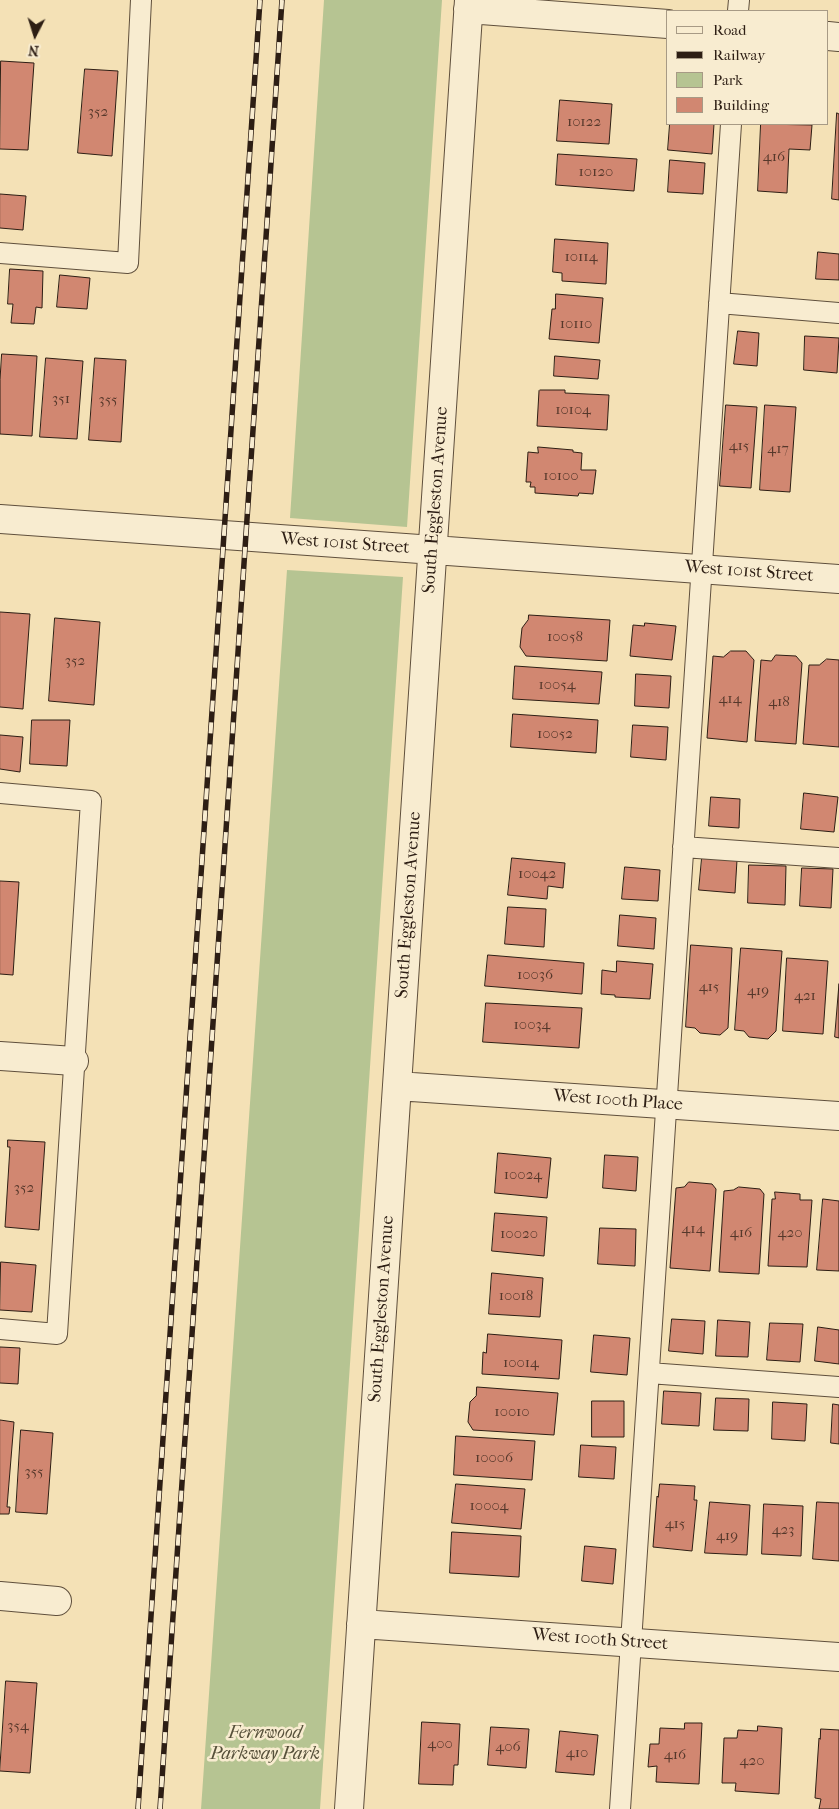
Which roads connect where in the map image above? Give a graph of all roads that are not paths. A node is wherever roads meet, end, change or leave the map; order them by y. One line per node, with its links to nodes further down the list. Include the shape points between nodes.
1 (142, 0): 5 (lane, via 128,263)
2 (469, 4): 3 (street); 9 (street, South Eggleston Avenue)
3 (666, 24)
4 (731, 125): 6 (lane)
5 (0, 253)
6 (719, 303): 7 (lane); 10 (lane)
7 (839, 313)
8 (0, 519): 9 (street, West 101st Street)
9 (433, 550): 10 (street, West 101st Street); 17 (street, South Eggleston Avenue)
10 (701, 569): 11 (street, West 101st Street); 13 (lane)
11 (839, 579)
12 (0, 794): 16 (lane, via 90,801)
13 (683, 847): 14 (lane); 18 (lane)
14 (839, 858)
15 (0, 1056): 16 (street)
16 (74, 1061): 20 (lane, via 57,1334)
17 (397, 1086): 18 (street, West 100th Place); 25 (street, South Eggleston Avenue)
18 (666, 1104): 19 (street, West 100th Place); 21 (lane)
19 (839, 1116)
20 (0, 1329)
21 (649, 1373): 22 (lane); 26 (lane)
22 (839, 1387)
23 (0, 1596): 24 (street)
24 (57, 1601)
25 (361, 1624): 26 (street, West 100th Street); 28 (street, South Eggleston Avenue)
26 (631, 1642): 27 (street, West 100th Street); 29 (lane)
27 (839, 1657)
28 (349, 1809)
29 (620, 1809)

